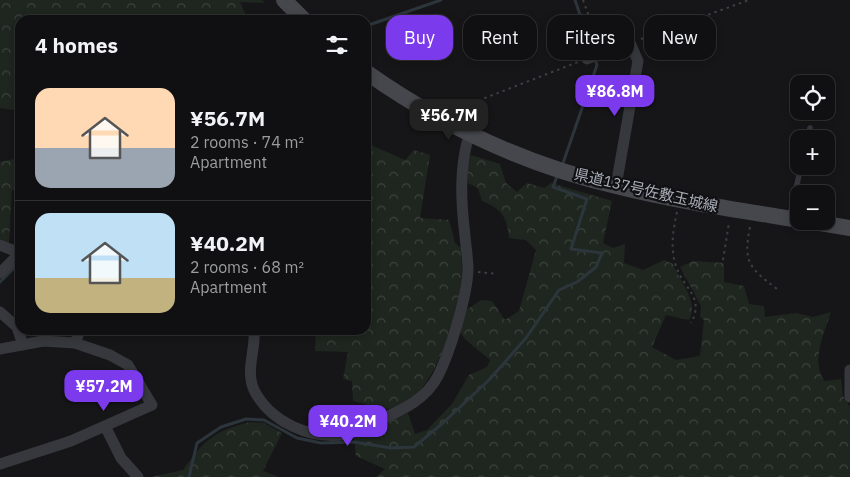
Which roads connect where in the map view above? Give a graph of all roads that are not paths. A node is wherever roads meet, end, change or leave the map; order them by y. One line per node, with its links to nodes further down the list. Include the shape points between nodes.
1 (284, 0): 2 (main road)
2 (299, 15)
3 (634, 52): 6 (street, via 638,61)
4 (371, 75): 5 (main road, 県道137号佐敷玉城線)
5 (469, 134): 6 (main road, 県道137号佐敷玉城線, via 560,170); 18 (street, via 462,182 468,271 448,349 438,376 428,391 410,406 349,434 331,436 311,432 293,426 268,410 254,390 251,380)
6 (616, 186): 7 (main road, 県道137号佐敷玉城線)
7 (790, 218)
8 (835, 226): 9 (main road)
9 (850, 228)
10 (0, 245): 11 (street)
11 (15, 251)
12 (15, 258): 13 (street)
13 (0, 273)
14 (0, 312): 15 (street)
15 (15, 325)
16 (20, 335): 20 (street)
17 (78, 335): 19 (street)
18 (254, 335)
19 (75, 343): 20 (street, via 43,341); 24 (street, via 128,365 152,405)
20 (23, 345): 21 (street)
21 (0, 349)
22 (850, 370): 23 (street)
23 (850, 397)
24 (105, 426): 25 (street, via 71,441); 26 (street, via 122,458)
25 (0, 464)
26 (138, 477)

